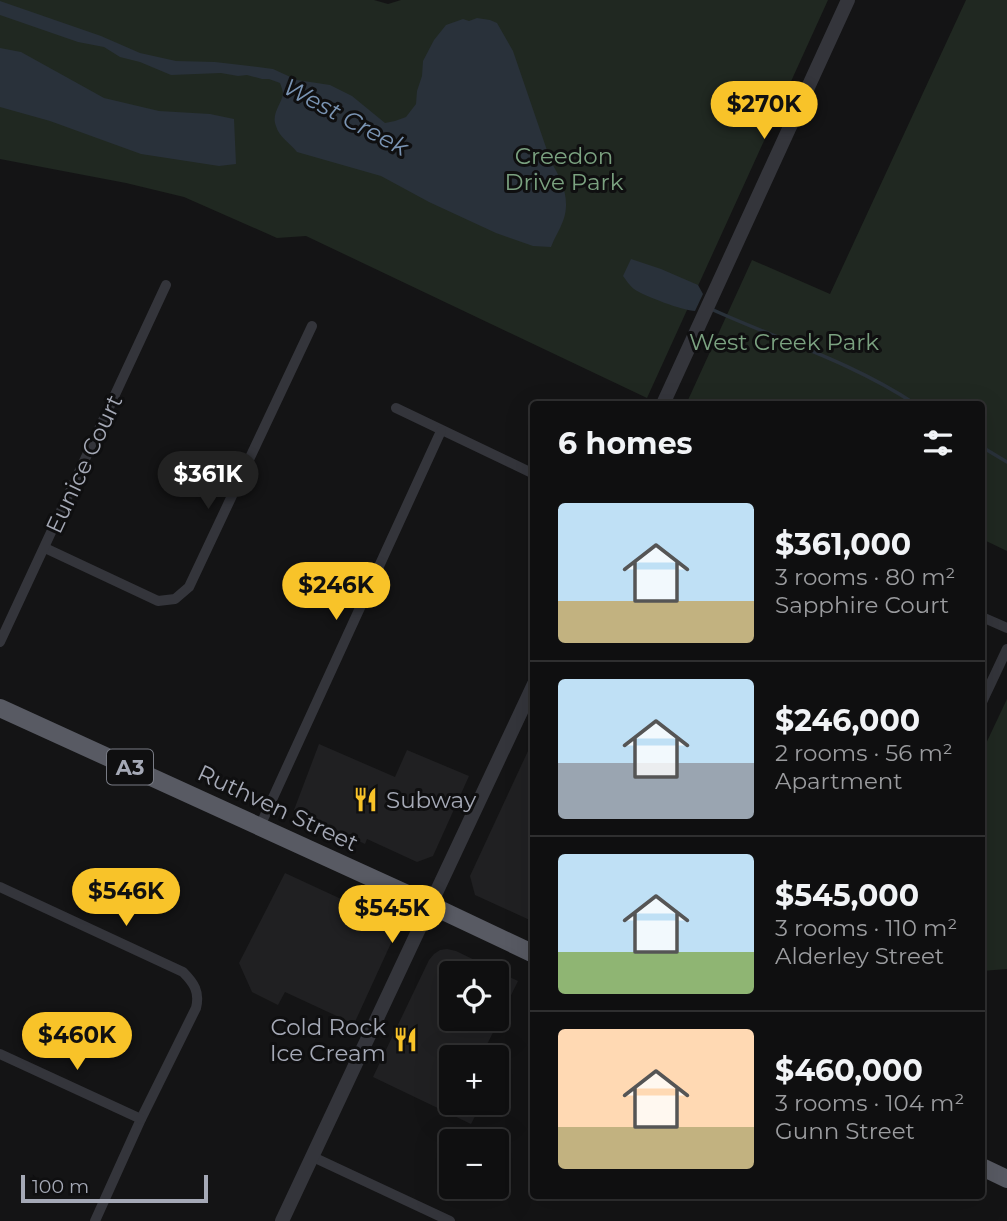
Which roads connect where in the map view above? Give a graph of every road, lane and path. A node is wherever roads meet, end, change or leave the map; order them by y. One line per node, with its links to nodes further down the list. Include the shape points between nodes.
1 (848, 0): 4 (street)
2 (166, 285): 8 (street, Eunice Court)
3 (312, 326): 8 (street, via 189,587 175,598 158,601)
4 (664, 401)
5 (396, 408): 6 (street)
6 (441, 431): 7 (street); 16 (street)
7 (530, 472)
8 (45, 548): 11 (street, Eunice Court)
9 (985, 618): 10 (street)
10 (1007, 628)
11 (0, 642)
12 (1007, 649): 14 (street)
13 (530, 693): 18 (street)
14 (985, 696)
15 (0, 708): 16 (highway, Ruthven Street / A3)
16 (260, 826): 18 (highway, Ruthven Street / A3)
17 (0, 887): 21 (street, via 183,972 197,990 197,1008)
18 (430, 906): 19 (highway, Ruthven Street / A3); 22 (street)
19 (530, 952)
20 (0, 1054): 21 (street)
21 (141, 1119): 25 (street)
22 (313, 1157): 26 (street); 27 (street)
23 (985, 1168): 24 (highway)
24 (1007, 1178)
25 (95, 1221)
26 (282, 1221)
27 (450, 1221)

